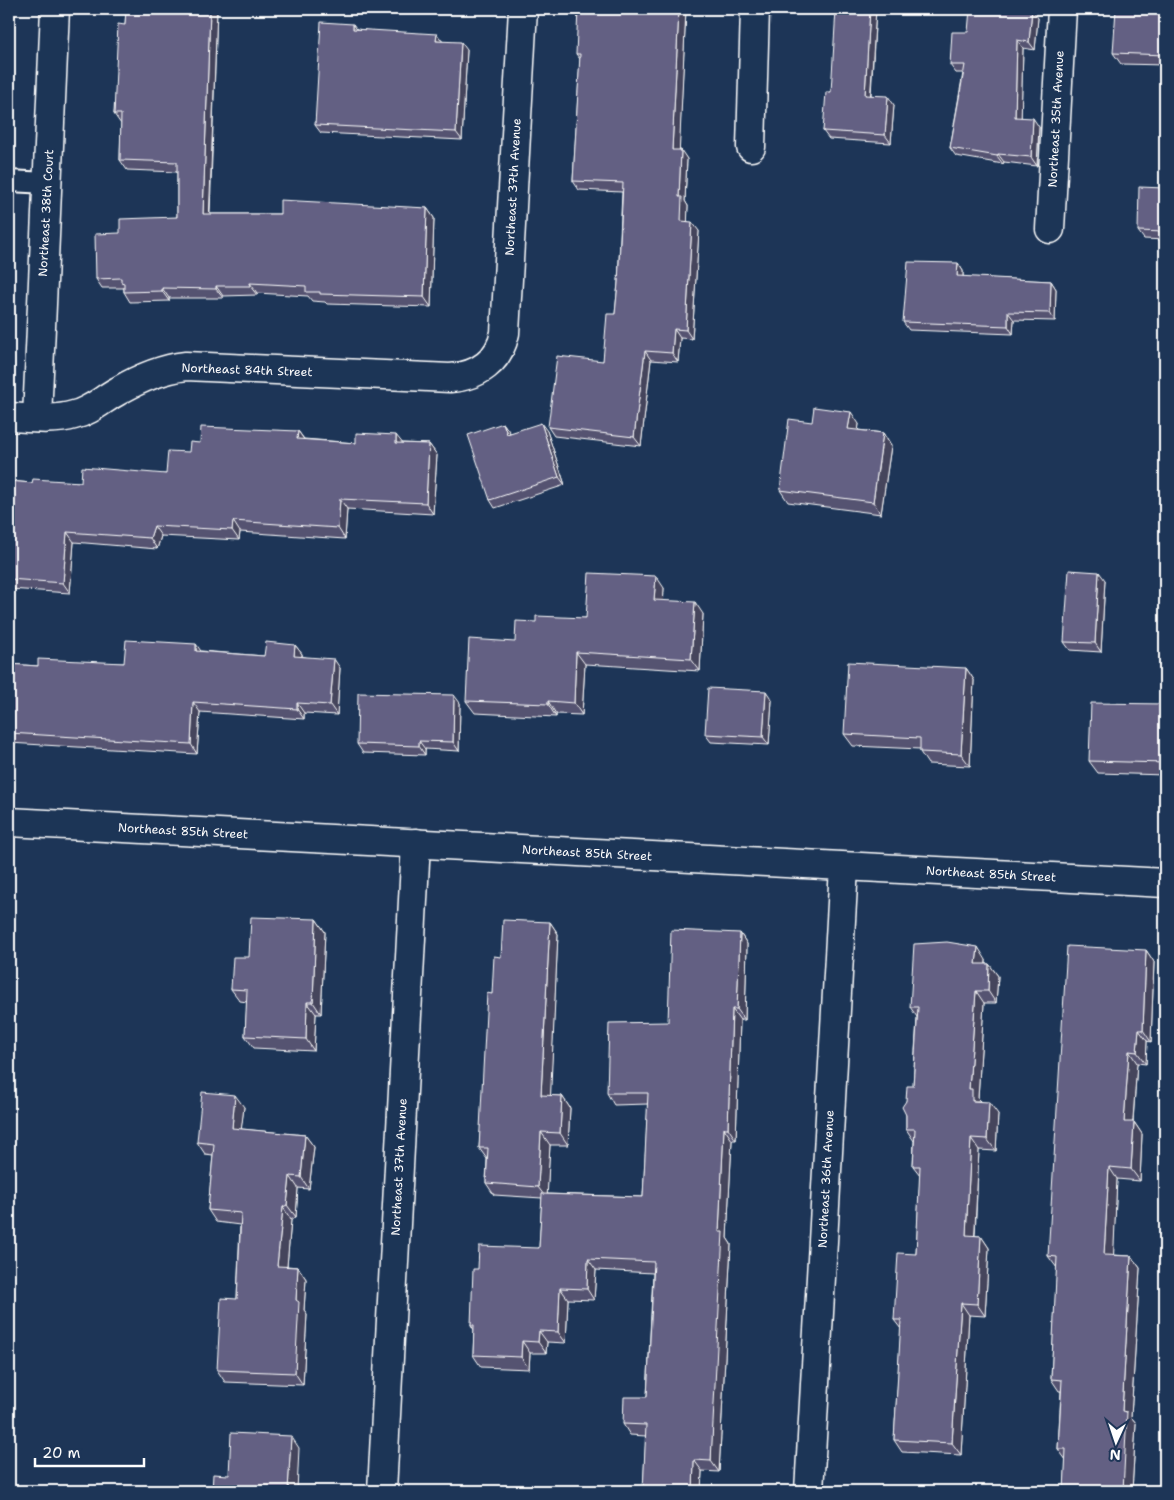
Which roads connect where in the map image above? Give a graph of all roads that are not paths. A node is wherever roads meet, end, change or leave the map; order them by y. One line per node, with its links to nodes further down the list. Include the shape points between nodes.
1 (55, 9): 7 (street, Northeast 38th Court)
2 (523, 9): 9 (street, Northeast 37th Avenue, via 506,322 503,344)
3 (754, 9): 5 (street)
4 (1062, 9): 8 (street, Northeast 35th Avenue)
5 (751, 147)
6 (9, 181): 7 (lane)
7 (47, 183): 11 (street, Northeast 38th Court)
8 (1050, 229)
9 (492, 361): 11 (street, Northeast 84th Street, via 472,374 450,378 186,366 170,368 154,372 90,409 74,415)
10 (9, 417): 11 (street, Northeast 84th Street)
11 (37, 418)
12 (9, 822): 13 (street, Northeast 85th Street)
13 (416, 844): 14 (street, Northeast 85th Street); 16 (street, Northeast 37th Avenue)
14 (844, 866): 15 (street, Northeast 85th Street); 17 (street, Northeast 36th Avenue)
15 (1165, 883)
16 (382, 1491)
17 (809, 1491)

